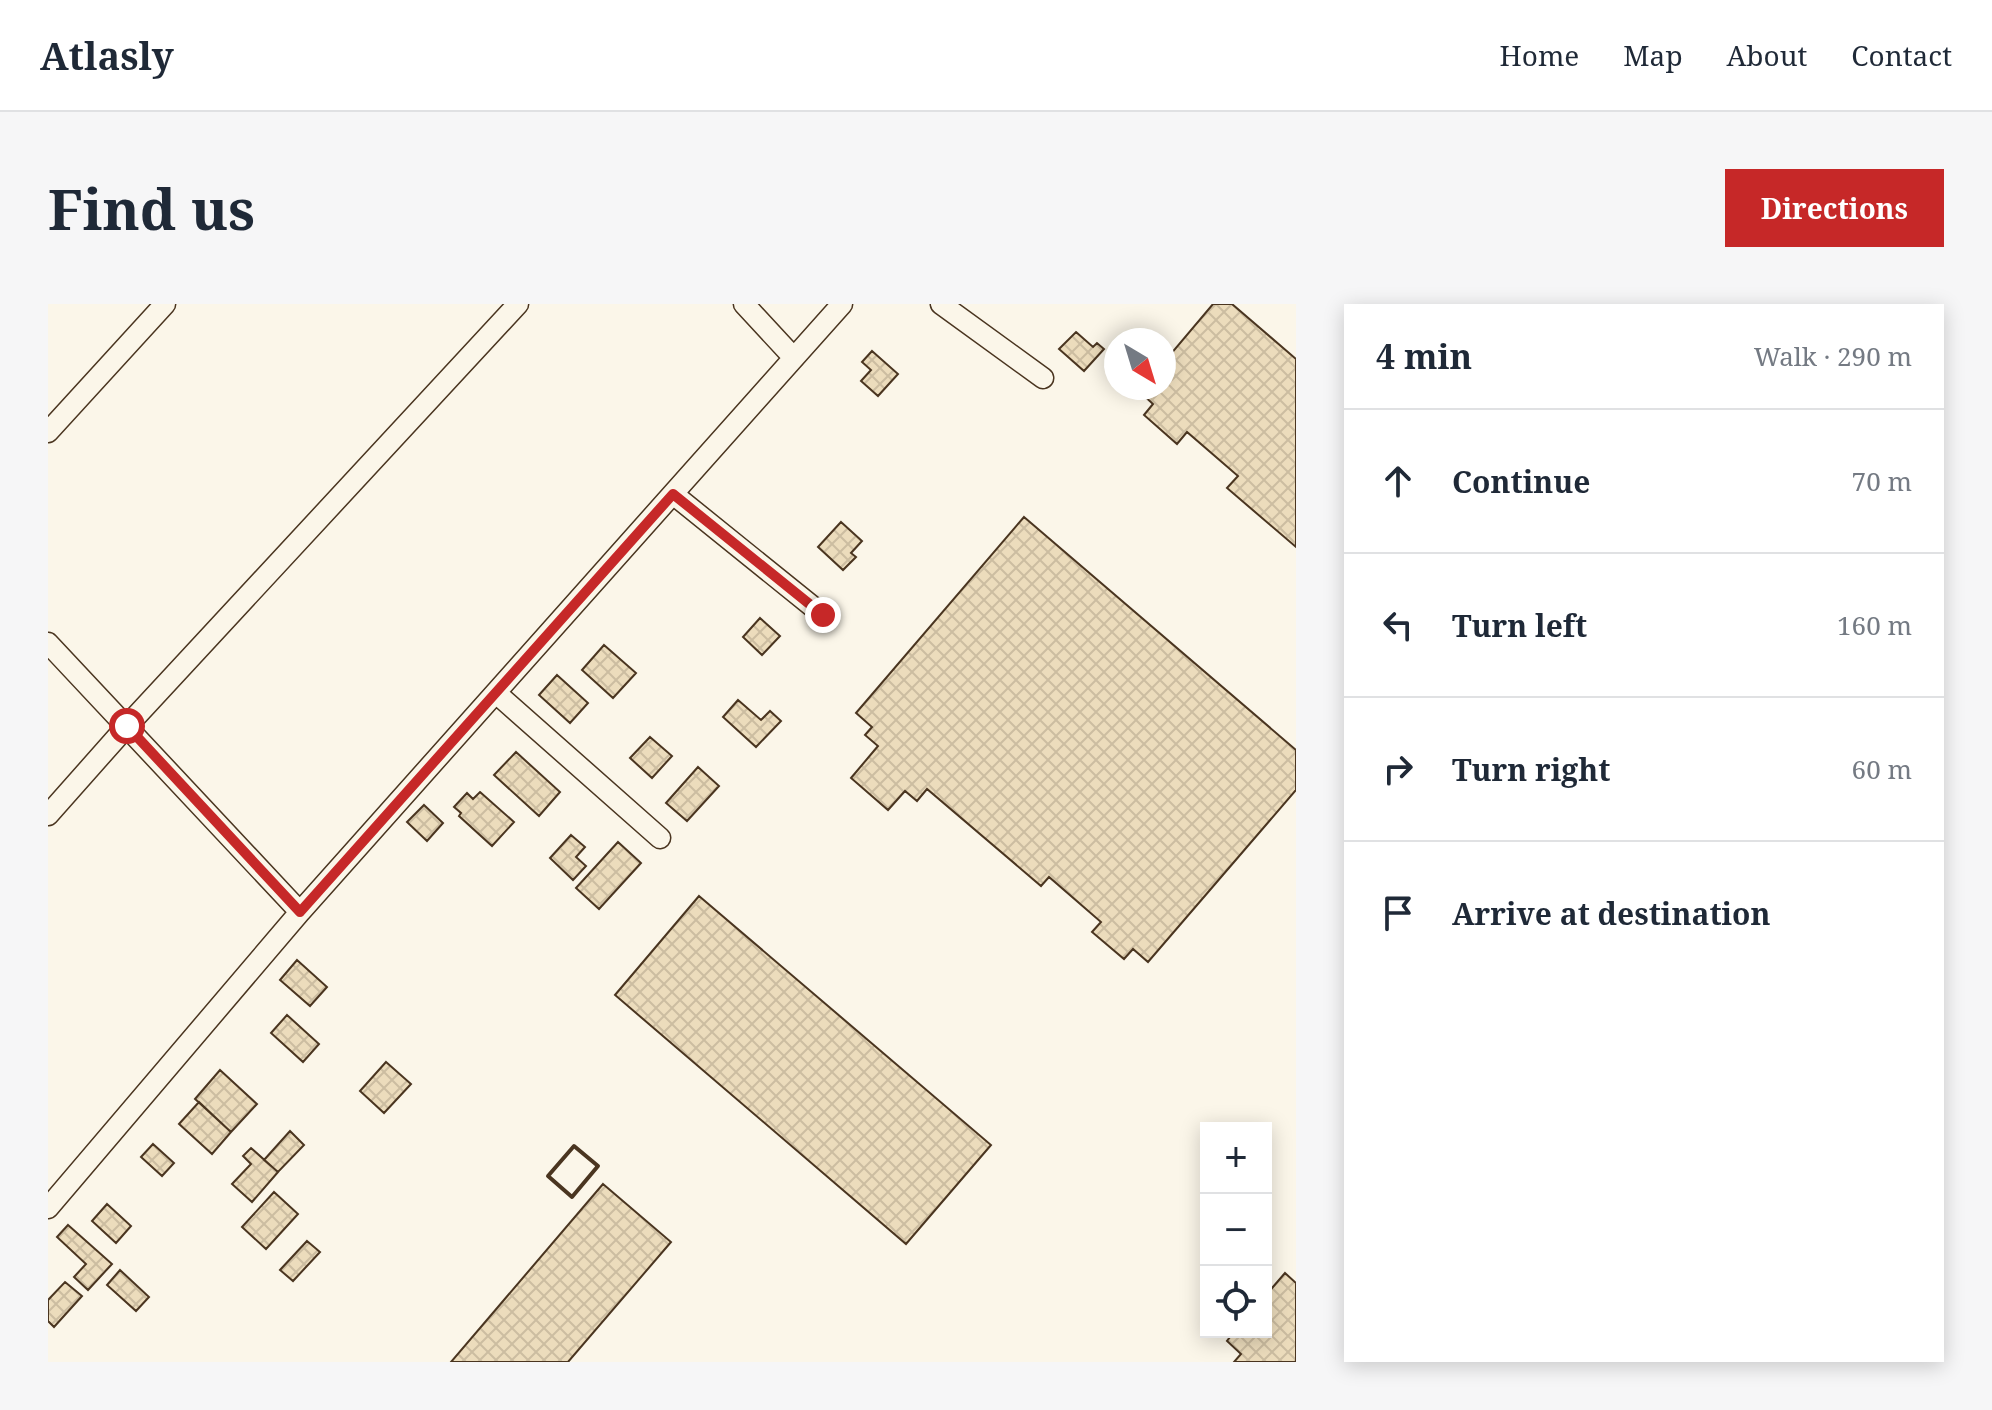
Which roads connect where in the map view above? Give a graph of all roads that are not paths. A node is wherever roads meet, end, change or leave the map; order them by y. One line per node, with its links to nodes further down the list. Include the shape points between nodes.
1 (165, 304): 8 (street)
2 (518, 304): 13 (street)
3 (744, 304): 6 (street)
4 (842, 304): 6 (street)
5 (941, 304): 7 (street)
6 (794, 358): 9 (street)
7 (1043, 378)
8 (48, 432)
9 (673, 494): 10 (street); 12 (street)
10 (823, 615)
11 (48, 643): 13 (street)
12 (496, 693): 15 (street); 16 (street)
13 (127, 726): 14 (street); 16 (street)
14 (48, 815)
15 (660, 838)
16 (300, 912): 17 (street)
17 (48, 1208)

